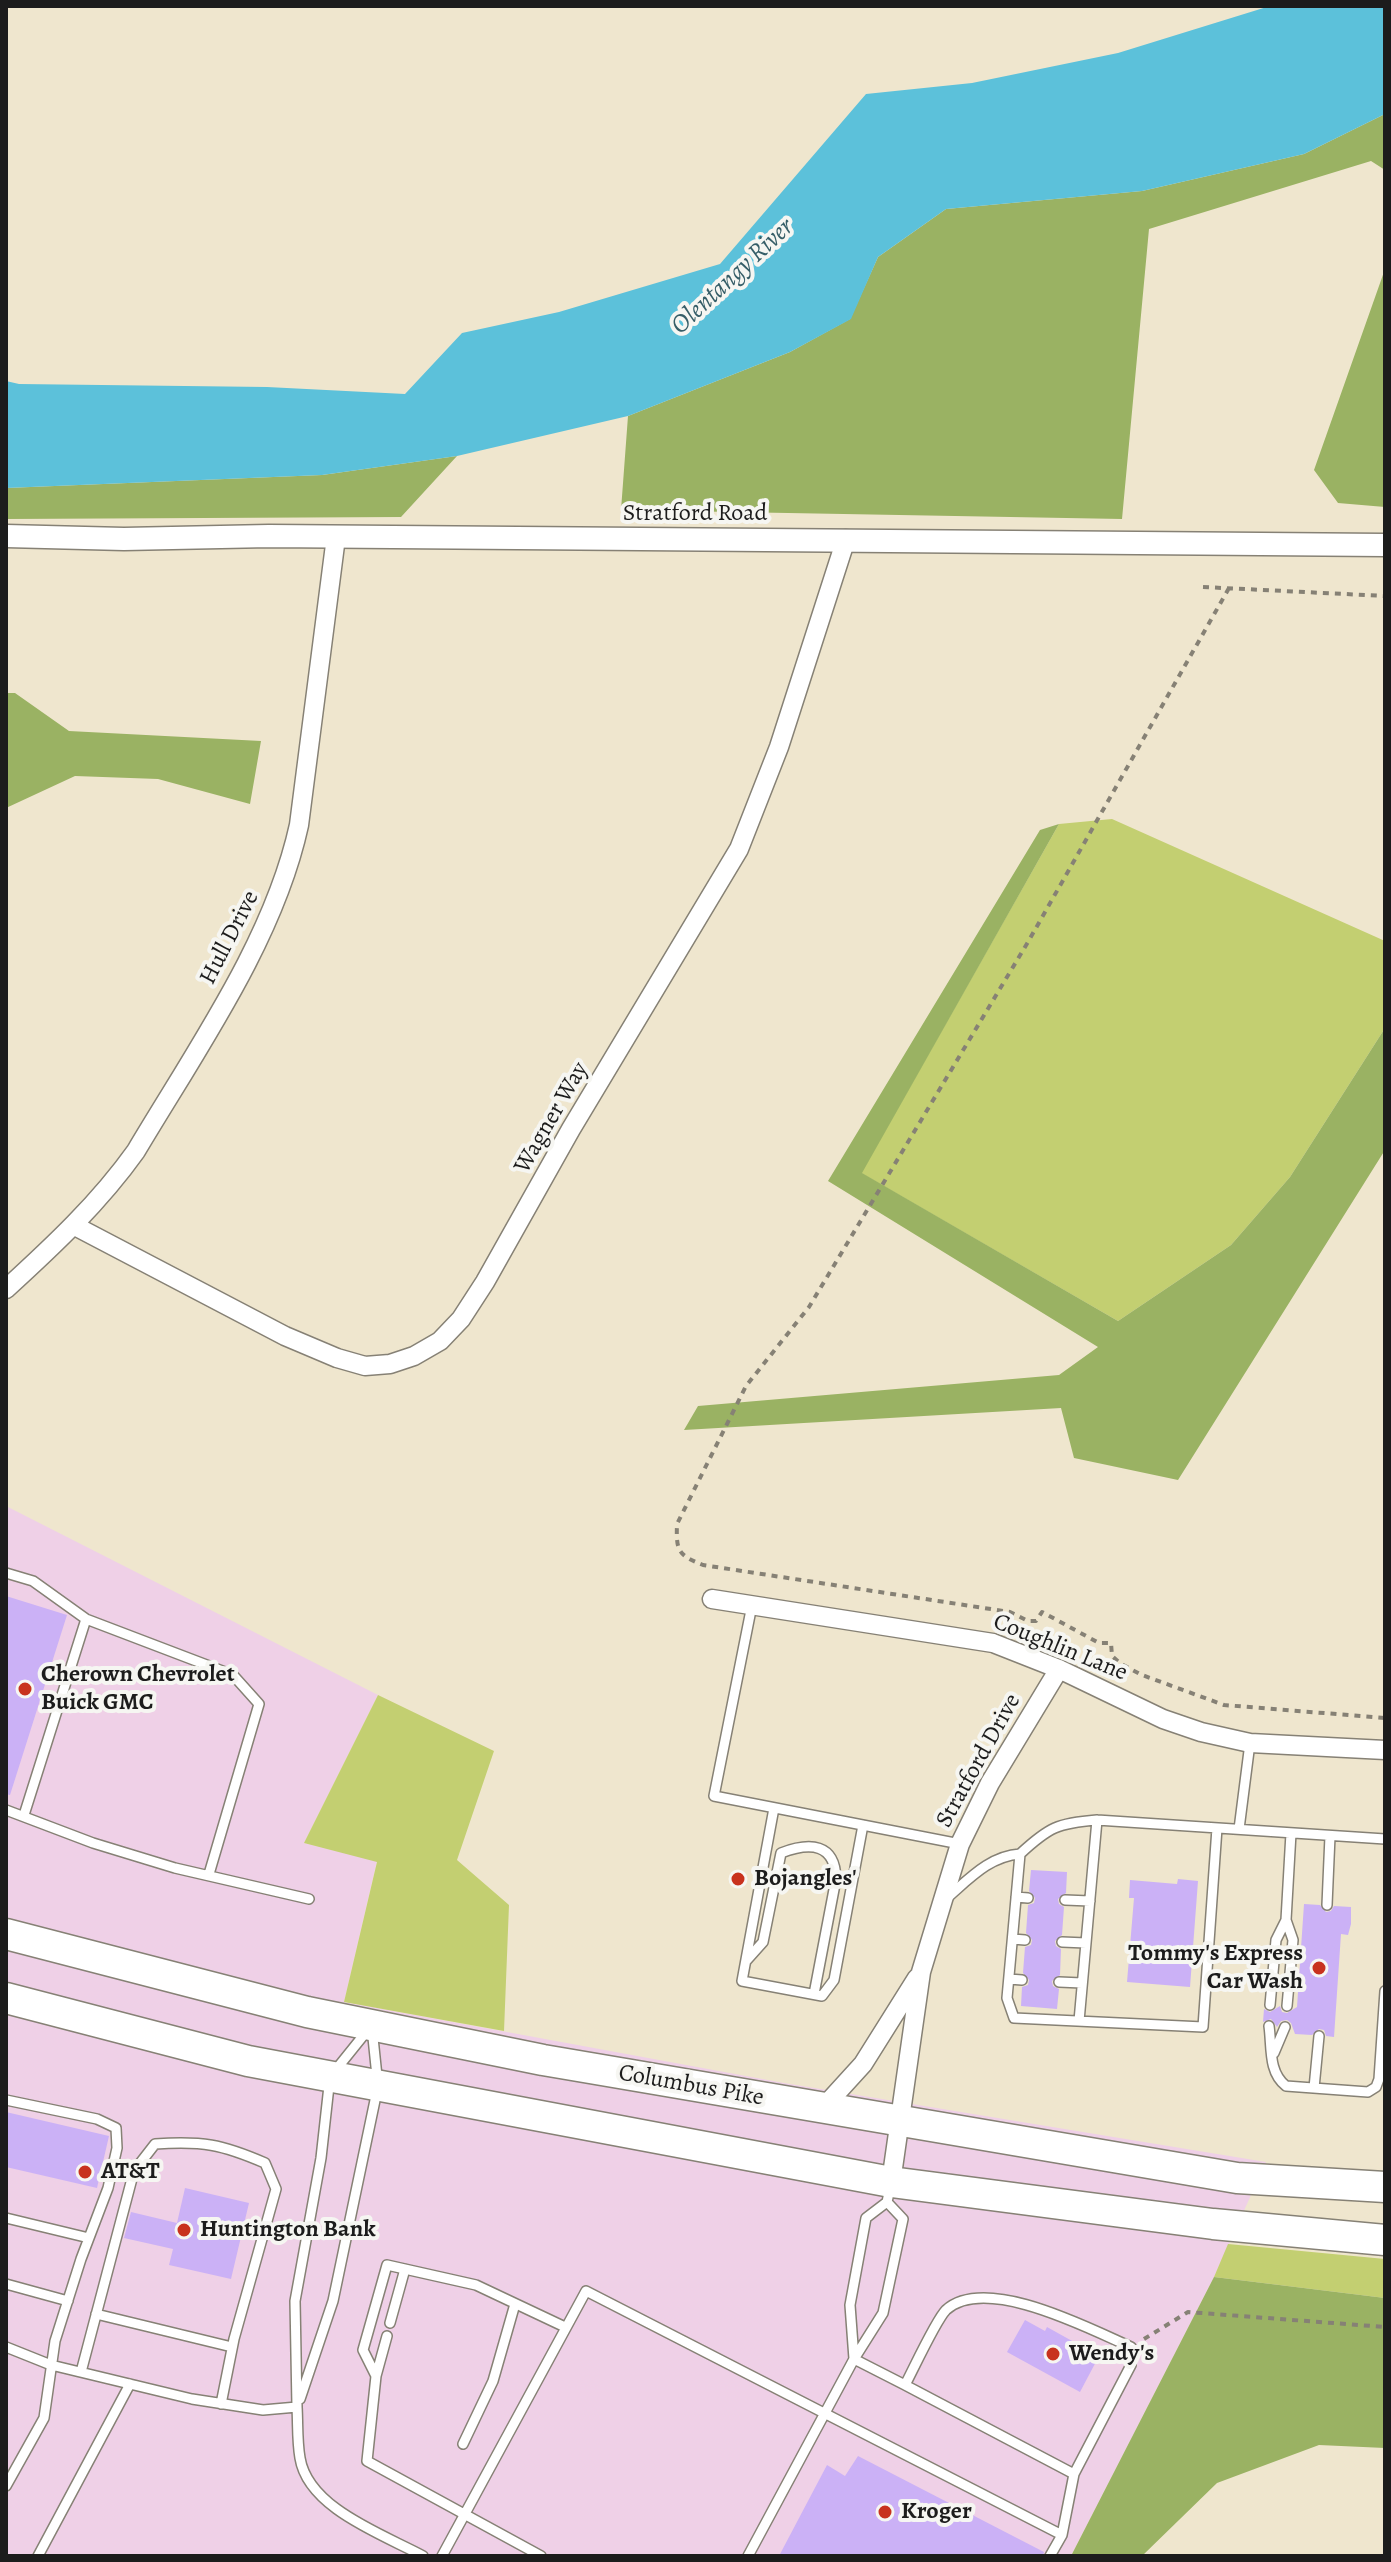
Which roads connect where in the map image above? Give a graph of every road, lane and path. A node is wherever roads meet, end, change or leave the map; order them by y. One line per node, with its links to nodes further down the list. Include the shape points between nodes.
1 (6, 536): 2 (street, Stratford Road)
2 (336, 537): 3 (street, Stratford Road); 8 (street, Hull Drive, via 299,825 276,903 136,1151)
3 (846, 539): 4 (street, Stratford Road); 8 (street, Wagner Way, via 779,747 739,849 485,1282 440,1341 390,1364 365,1366 337,1358)
4 (1385, 545)
5 (1203, 587): 6 (path)
6 (1229, 588): 7 (path); 15 (path, via 1028,942 817,1294 746,1386 677,1524 676,1546 685,1558 703,1565 1010,1612 1028,1621 1036,1621 1042,1612 1099,1643 1111,1643 1112,1656 1142,1675 1224,1705)
7 (1385, 596)
8 (73, 1225): 9 (street, Hull Drive)
9 (6, 1289)
10 (6, 1573): 13 (lane, via 33,1581)
11 (712, 1599): 12 (street, Coughlin Lane)
12 (752, 1605): 14 (street, Coughlin Lane, via 993,1643); 18 (lane, via 714,1796)
13 (86, 1619): 20 (lane); 30 (lane, via 233,1675 259,1704)
14 (1059, 1669): 16 (street, Coughlin Lane, via 1163,1719); 28 (street, Stratford Drive)
15 (1385, 1718)
16 (1250, 1743): 17 (street, Coughlin Lane); 24 (lane)
17 (1385, 1750)
18 (774, 1808): 22 (lane); 44 (lane)
19 (6, 1810): 20 (lane)
20 (24, 1815): 30 (lane, via 93,1843)
21 (1097, 1820): 23 (lane); 29 (lane, via 1064,1822); 35 (lane)
22 (863, 1825): 28 (lane); 51 (lane, via 834,1980 822,1996)
23 (1217, 1828): 24 (lane); 55 (lane, via 1203,2027)
24 (1239, 1829): 25 (lane)
25 (1291, 1833): 26 (lane); 38 (lane)
26 (1330, 1836): 27 (lane); 37 (lane)
27 (1385, 1839)
28 (960, 1844): 36 (street, Stratford Drive)
29 (1020, 1854): 31 (lane); 36 (lane, via 987,1864)
30 (209, 1874): 33 (lane)
31 (1016, 1897): 32 (lane); 40 (lane)
32 (1028, 1898)
33 (309, 1899)
34 (1065, 1900): 35 (lane)
35 (1090, 1901): 43 (lane)
36 (942, 1902): 45 (street, Stratford Drive)
37 (1327, 1905)
38 (1286, 1920): 53 (lane, via 1276,1940); 54 (lane, via 1293,1940)
39 (6, 1934): 56 (highway, Columbus Pike)
40 (1013, 1939): 41 (lane); 46 (lane)
41 (1025, 1940)
42 (1062, 1942): 43 (lane)
43 (1086, 1943): 49 (lane)
44 (746, 1961): 51 (lane, via 742,1981); 51 (lane, via 763,1942 781,1853 801,1845 824,1850 836,1863 836,1879)
45 (921, 1972): 65 (street, Stratford Drive, via 863,2064); 66 (street, Stratford Drive)
46 (1009, 1979): 47 (lane); 55 (lane, via 1007,1998 1014,2018)
47 (1022, 1980)
48 (1059, 1982): 49 (lane)
49 (1082, 1983): 55 (lane)
50 (1385, 1991): 63 (lane, via 1376,2087 1368,2092)
51 (814, 1994)
52 (6, 1998): 61 (highway)
53 (1270, 2005)
54 (1287, 2006)
55 (1079, 2021)
56 (371, 2025): 61 (lane); 62 (lane); 65 (highway, Columbus Pike)
57 (1269, 2026): 60 (lane)
58 (1285, 2027): 60 (lane)
59 (1319, 2036): 63 (lane)
60 (1273, 2055): 63 (lane, via 1278,2080 1286,2086)
61 (330, 2077): 62 (highway); 91 (lane, via 295,2301)
62 (378, 2086): 68 (highway); 91 (lane, via 333,2301)
63 (1314, 2088)
64 (6, 2100): 70 (lane, via 97,2119 116,2128 108,2188)
65 (822, 2109): 66 (highway, Columbus Pike)
66 (901, 2122): 67 (highway, Columbus Pike, via 1237,2178); 68 (street, Stratford Drive)
67 (1385, 2187)
68 (889, 2192): 71 (highway); 84 (lane, via 866,2218 850,2305); 84 (lane, via 903,2219 883,2313)
69 (6, 2218): 70 (lane)
70 (89, 2238): 74 (lane)
71 (1385, 2240)
72 (405, 2269): 75 (lane, via 476,2285); 77 (lane); 87 (lane, via 387,2265 363,2350)
73 (6, 2284): 74 (lane)
74 (68, 2301): 85 (lane)
75 (515, 2304): 78 (lane); 93 (lane, via 493,2381)
76 (96, 2314): 82 (lane); 82 (lane, via 134,2171 155,2144 226,2147 265,2163 276,2189); 86 (lane)
77 (390, 2323)
78 (565, 2327): 92 (lane, via 586,2291); 96 (lane)
79 (1385, 2327): 83 (path, via 1188,2312)
80 (387, 2336): 87 (lane)
81 (6, 2347): 85 (lane)
82 (232, 2347): 90 (lane)
83 (1131, 2347): 89 (lane, via 1038,2306 974,2297 946,2310); 94 (lane, via 1131,2365)
84 (854, 2359): 89 (lane); 92 (lane)
85 (51, 2365): 86 (lane); 95 (lane, via 44,2418)
86 (81, 2372): 88 (lane)
87 (376, 2376): 96 (lane, via 367,2461)
88 (130, 2384): 90 (lane); 98 (lane)
89 (905, 2385): 94 (lane)
90 (221, 2404): 91 (lane, via 263,2410)
91 (297, 2407): 99 (lane, via 300,2460 313,2490)
92 (824, 2414): 97 (lane); 102 (lane)
93 (463, 2444)
94 (1074, 2474): 97 (lane)
95 (6, 2486)
96 (463, 2514): 100 (lane); 101 (lane)
97 (1062, 2535): 103 (lane)
98 (38, 2556)
99 (423, 2556)
100 (442, 2556)
101 (541, 2556)
102 (748, 2556)
103 (1050, 2556)

